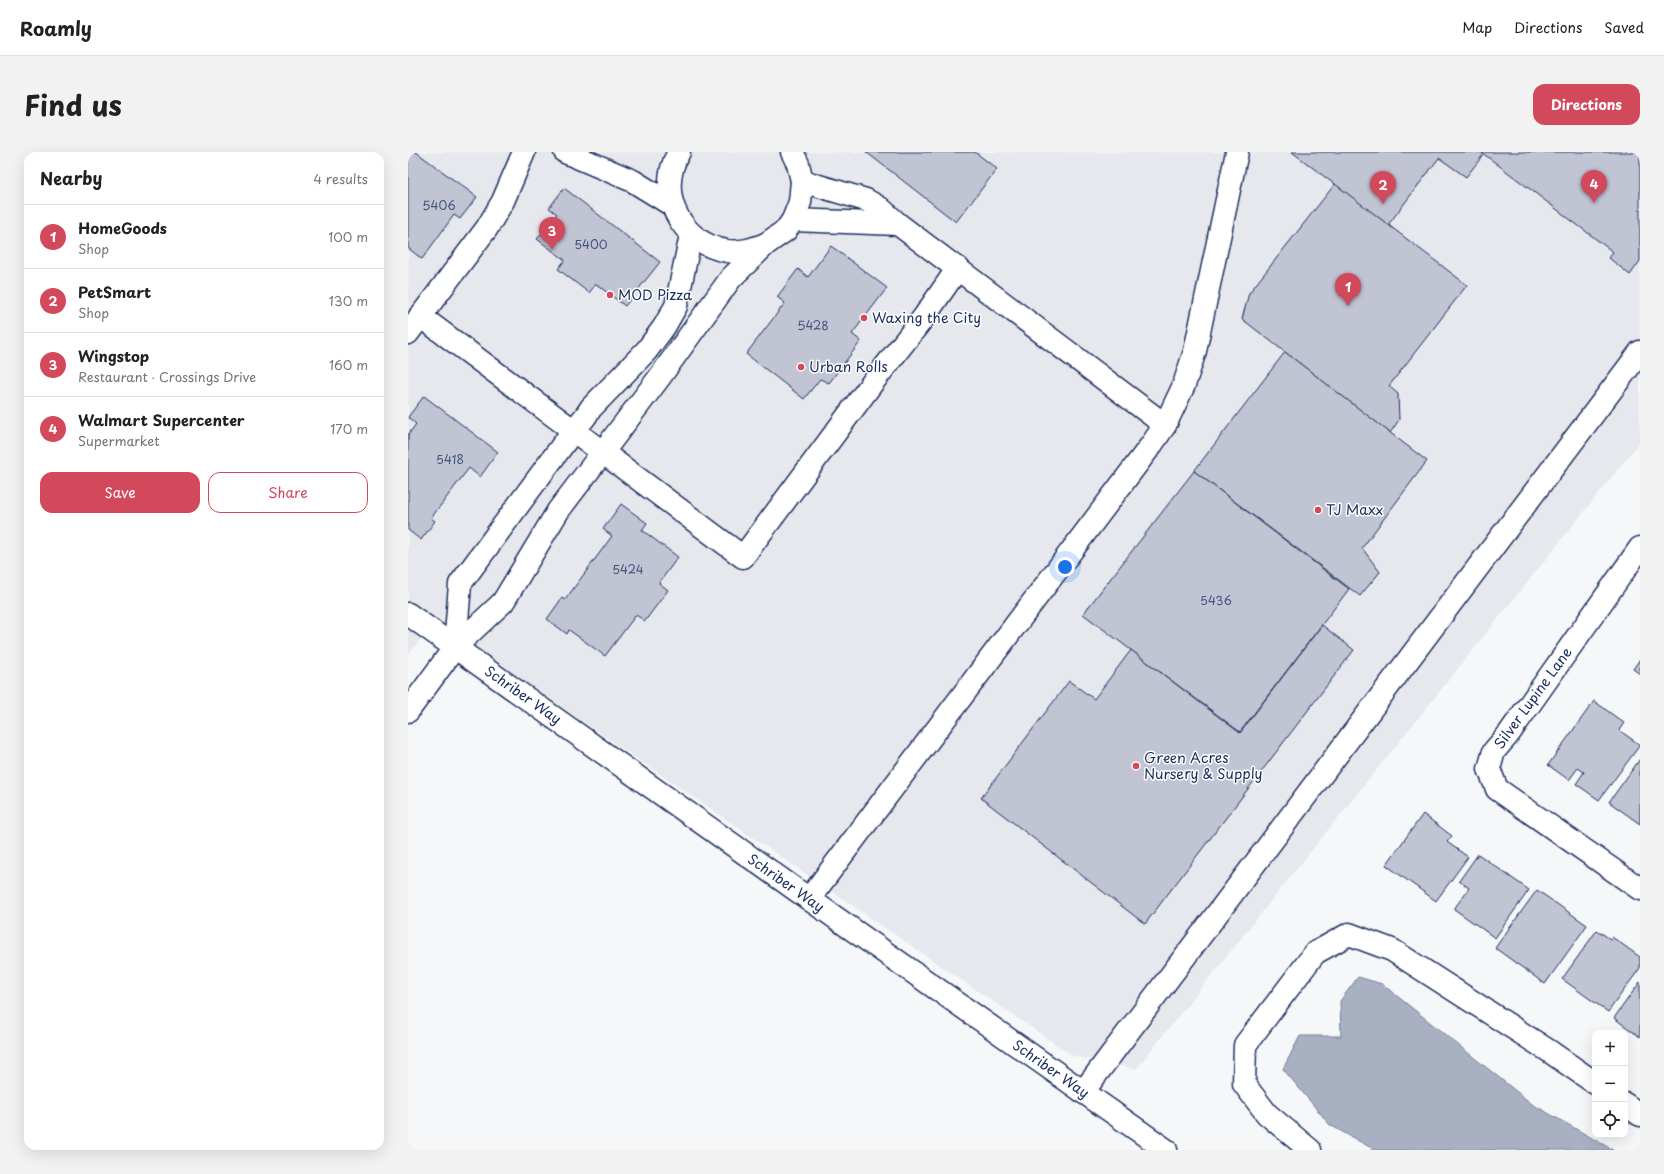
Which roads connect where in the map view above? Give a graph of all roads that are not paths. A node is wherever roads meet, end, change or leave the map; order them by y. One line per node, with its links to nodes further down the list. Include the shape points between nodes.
1 (524, 152): 13 (street, via 503,200 487,228)
2 (565, 152): 7 (street, via 633,181)
3 (680, 152): 7 (street, via 674,161 669,183)
4 (1237, 152): 15 (street, via 1195,351 1184,386)
5 (794, 153): 6 (street)
6 (802, 181): 8 (street, via 800,202); 9 (street, via 866,200)
7 (672, 205): 10 (street)
8 (793, 220): 9 (street); 11 (street, via 786,230)
9 (898, 224): 12 (street)
10 (691, 235): 11 (street, via 708,246 728,251 747,251); 16 (street, via 676,306 664,327 647,350 591,408)
11 (766, 244): 17 (street, via 731,278)
12 (958, 268): 15 (street); 17 (street, via 744,557)
13 (414, 324): 16 (street)
14 (1640, 352): 25 (street)
15 (1165, 425): 23 (street)
16 (573, 431): 17 (street); 20 (street, via 460,584)
17 (603, 452): 20 (street, via 558,511 503,602)
18 (1640, 548): 22 (street, Silver Lupine Lane, via 1508,735 1494,751 1489,769 1497,789)
19 (408, 614): 20 (street, Schriber Way)
20 (455, 647): 21 (street); 23 (street, Schriber Way)
21 (408, 711)
22 (1640, 890)
23 (809, 899): 25 (street, Schriber Way)
24 (1592, 1082): 29 (street, via 1549,1051 1392,950 1349,934 1315,953 1245,1045 1244,1084 1267,1114)
25 (1083, 1092): 28 (street, Schriber Way)
26 (1628, 1106): 27 (street)
27 (1640, 1115)
28 (1166, 1150)
29 (1310, 1150)

